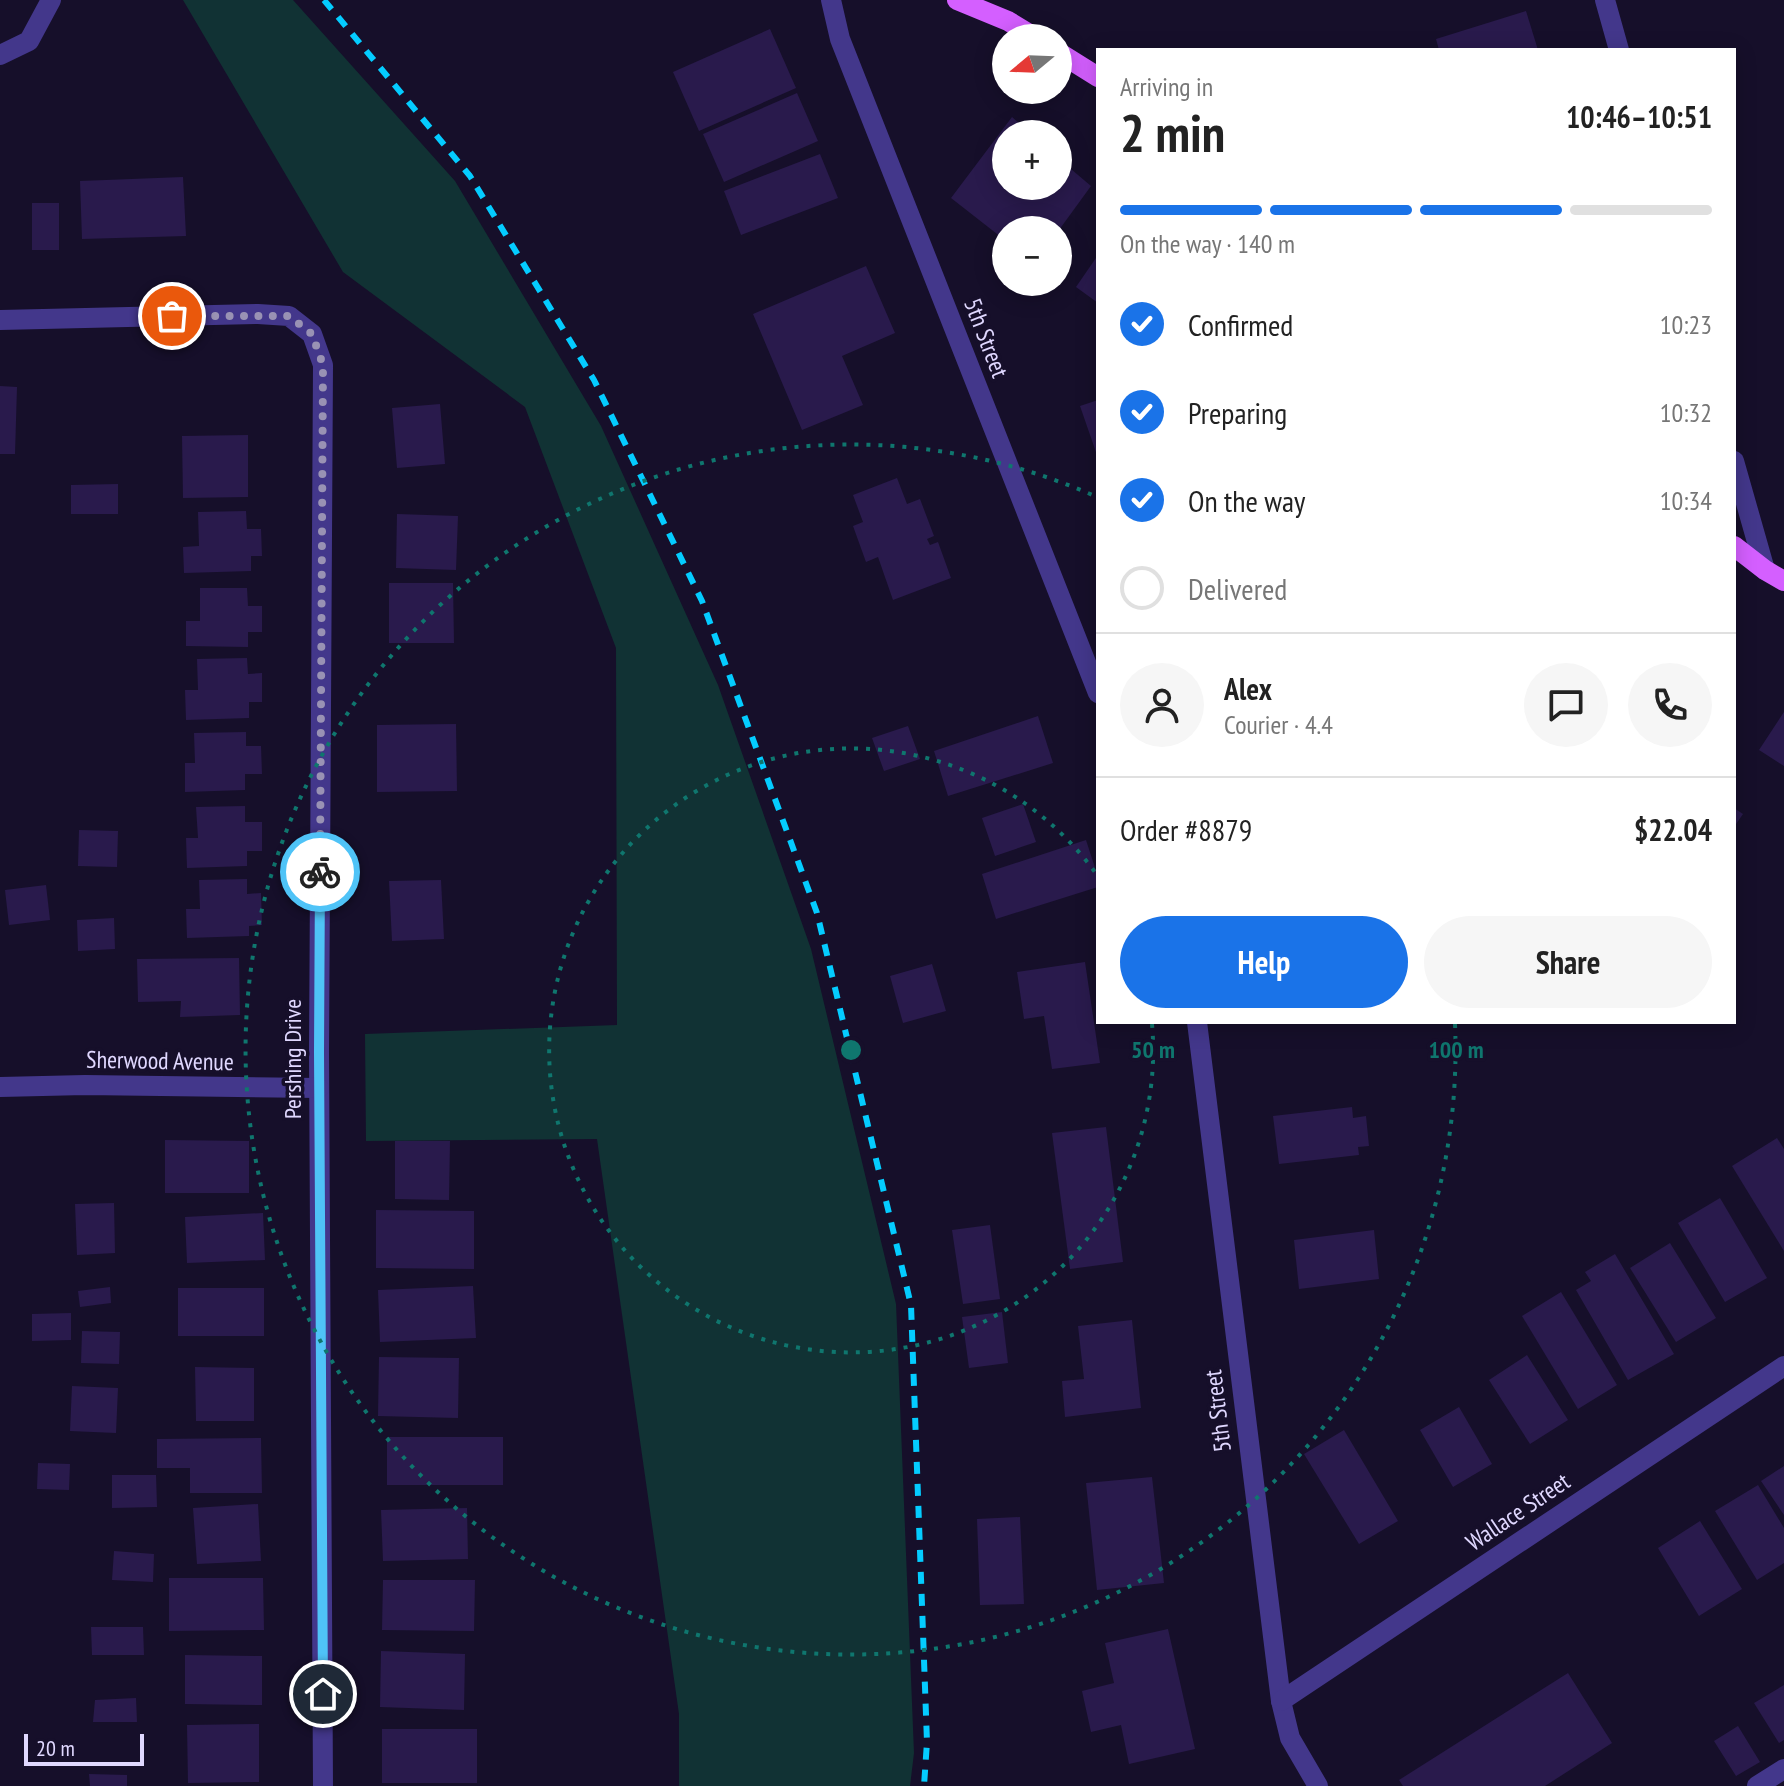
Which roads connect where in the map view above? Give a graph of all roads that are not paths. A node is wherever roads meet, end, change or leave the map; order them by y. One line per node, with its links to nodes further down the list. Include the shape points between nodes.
1 (51, 0): 7 (street, via 29,41)
2 (831, 0): 15 (street, 5th Street, via 840,39)
3 (957, 0): 5 (main road)
4 (1605, 0): 6 (street)
5 (1013, 24)
6 (1618, 48)
7 (0, 55)
8 (1072, 61): 9 (main road)
9 (1096, 76)
10 (0, 320): 18 (street, Pershing Drive, via 258,314 289,316 312,334 323,365)
11 (1736, 468): 13 (street)
12 (1736, 548): 13 (main road)
13 (1765, 570): 14 (main road)
14 (1784, 581)
15 (1096, 688)
16 (1197, 1024): 20 (street, 5th Street)
17 (0, 1087): 18 (street, Sherwood Avenue)
18 (319, 1088): 22 (street, Pershing Drive)
19 (1784, 1366): 20 (street, Wallace Street)
20 (1281, 1701): 23 (street, 5th Street, via 1290,1738)
21 (1784, 1769): 24 (street)
22 (323, 1786)
23 (1318, 1786)
24 (1757, 1786)

